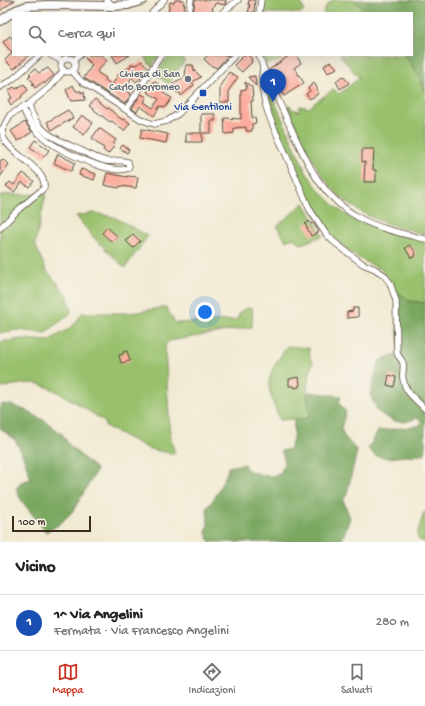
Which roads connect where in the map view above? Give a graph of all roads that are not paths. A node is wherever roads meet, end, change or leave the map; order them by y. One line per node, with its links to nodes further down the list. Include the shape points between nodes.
1 (77, 0): 9 (street)
2 (143, 0): 8 (street, via 128,5)
3 (164, 0): 11 (street)
4 (191, 0): 12 (street)
5 (238, 0): 13 (street)
6 (261, 0): 14 (street)
7 (94, 2): 8 (street); 9 (street)
8 (110, 3)
9 (69, 5): 10 (street, via 27,6)
10 (13, 12)
11 (153, 12)
12 (189, 12)
13 (223, 12)
14 (259, 12)
15 (12, 13): 16 (street)
16 (0, 21)
17 (39, 56): 28 (street)
18 (53, 56): 24 (street)
19 (79, 56): 23 (street)
20 (160, 56): 31 (street)
21 (234, 56): 31 (street, via 188,105 167,121 154,124)
22 (259, 56): 25 (street)
23 (74, 60): 24 (street, via 68,58); 27 (street, via 75,67)
24 (62, 61): 26 (street, via 61,66)
25 (263, 67): 34 (street, via 308,165 324,189 344,208 362,219); 35 (street, via 262,88 269,117 310,210 334,242 363,264 376,269 390,283 396,301 397,353 403,363 404,384)
26 (64, 70): 27 (street); 29 (street, via 50,88)
27 (72, 71): 31 (street, via 81,81)
28 (0, 87)
29 (29, 104): 30 (street); 30 (street, via 36,121 50,136 105,161 124,160 128,162 128,168 122,170 105,167 56,146 38,132)
30 (23, 107): 32 (street, via 10,115)
31 (126, 110)
32 (1, 130): 33 (street, via 4,139 20,157 41,174 44,188)
33 (0, 228)
34 (425, 239)
35 (425, 409)

